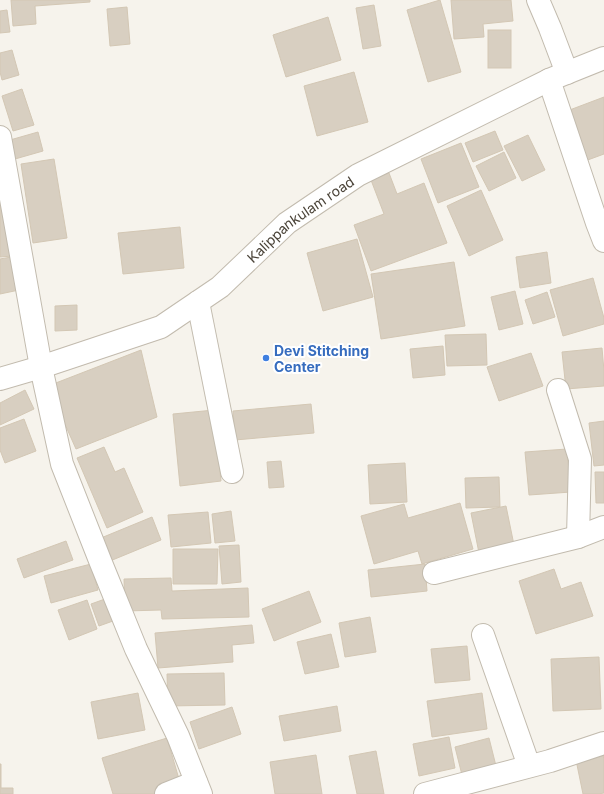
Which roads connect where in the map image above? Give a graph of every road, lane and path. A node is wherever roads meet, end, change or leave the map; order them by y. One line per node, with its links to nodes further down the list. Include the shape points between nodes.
1 (538, 0): 3 (street, via 550,28)
2 (604, 58): 3 (street, Kalippankulam road)
3 (558, 76): 5 (street, via 597,223); 6 (street, Kalippankulam road, via 358,175 287,223 220,287)
4 (0, 137): 7 (street)
5 (604, 240)
6 (198, 302): 7 (street, Kalippankulam road, via 161,327); 10 (street)
7 (41, 366): 8 (street, Kalippankulam road); 17 (street, via 62,464 136,649 178,736)
8 (0, 379)
9 (558, 390): 12 (street, via 580,459)
10 (232, 472)
11 (604, 527): 12 (street)
12 (578, 537): 13 (street)
13 (434, 573)
14 (483, 635): 16 (street)
15 (604, 743): 16 (street)
16 (529, 766): 19 (street)
17 (199, 788): 18 (street)
18 (166, 794)
19 (426, 794)

